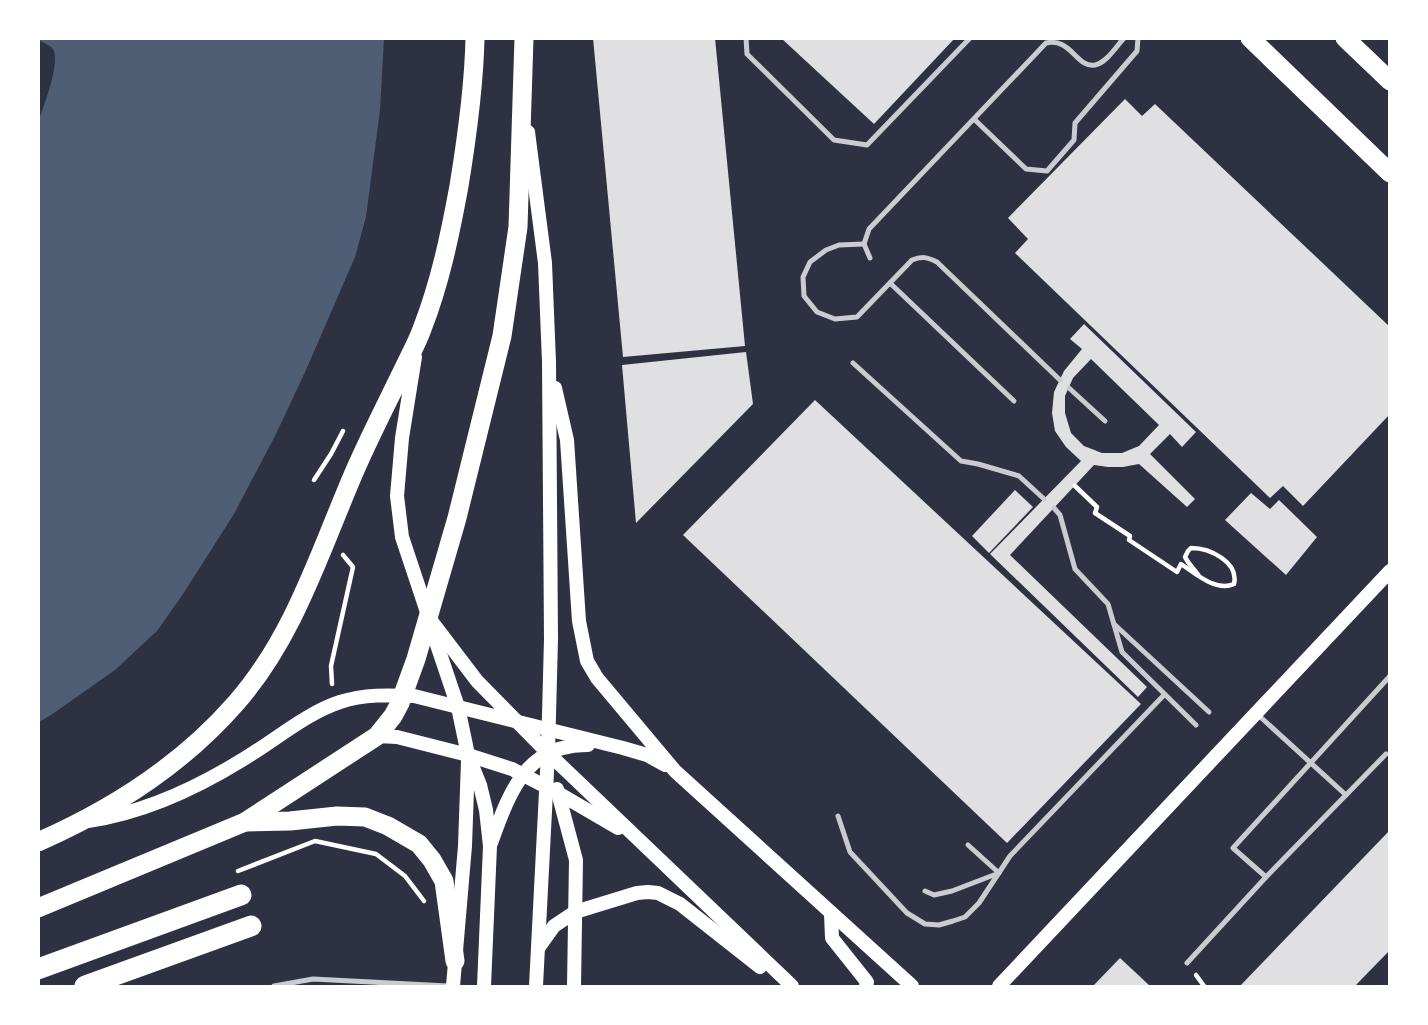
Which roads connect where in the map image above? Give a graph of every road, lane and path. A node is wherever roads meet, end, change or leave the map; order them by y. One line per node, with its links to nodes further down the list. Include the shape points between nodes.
1 (475, 38): 16 (highway, via 466,147 450,237)
2 (524, 38): 10 (highway)
3 (746, 38): 4 (lane, via 747,54 834,140 867,145)
4 (970, 38)
5 (1124, 38): 11 (lane, via 1094,65 1085,64 1061,43 1046,43)
6 (1138, 38): 11 (lane, via 1137,51 1075,123 1074,140 1046,171 1026,169)
7 (1250, 38): 12 (highway)
8 (1345, 38): 9 (highway)
9 (1390, 81)
10 (523, 99): 17 (main road, via 545,263); 31 (highway, via 518,227 502,336)
11 (974, 119): 13 (lane, via 869,229)
12 (1390, 173)
13 (864, 244): 14 (lane); 15 (lane, via 839,245 810,262 803,277 804,296 817,312 835,319 857,317)
14 (870, 258)
15 (890, 283): 19 (lane, via 912,260 921,257 937,262); 21 (lane)
16 (422, 332): 31 (main road, via 402,438 397,496 402,537); 54 (highway, via 356,468 298,605 257,676 208,734 170,767)
17 (549, 362): 42 (main road); 49 (main road, via 567,440 579,621 587,661)
18 (853, 363): 26 (lane, via 961,461 1019,476)
19 (1060, 380)
20 (1069, 388): 22 (lane)
21 (1014, 401)
22 (1105, 421)
23 (343, 430): 24 (path)
24 (314, 480)
25 (1075, 486): 30 (path, via 1097,508 1095,513 1130,536 1129,540 1177,572 1181,564)
26 (1044, 499)
27 (1054, 508): 32 (lane, via 1075,569 1108,604)
28 (341, 552): 34 (path, via 353,567 331,666)
29 (1390, 571): 39 (main road)
30 (1199, 576): 30 (path, via 1225,587 1236,579 1232,568 1216,555 1191,548 1185,556)
31 (429, 618): 35 (highway); 37 (main road); 40 (main road, via 477,681)
32 (1114, 624): 36 (lane, via 1122,652); 38 (lane)
33 (1390, 676): 48 (lane)
34 (332, 685)
35 (403, 695): 37 (main road); 43 (highway); 54 (main road, via 384,694 332,705 172,797 114,817)
36 (1164, 695): 41 (lane); 61 (lane)
37 (458, 707): 40 (main road); 47 (main road)
38 (1209, 712)
39 (1256, 713): 48 (lane); 85 (main road)
40 (516, 721): 42 (main road); 45 (main road)
41 (1196, 725)
42 (548, 729): 44 (main road); 45 (main road)
43 (377, 736): 47 (main road); 55 (highway)
44 (607, 745): 45 (main road, via 575,745); 49 (main road, via 647,755)
45 (548, 754): 50 (main road); 51 (main road); 56 (main road)
46 (1386, 754): 52 (lane)
47 (468, 755): 50 (main road); 59 (main road, via 480,785); 71 (main road)
48 (1311, 763): 52 (lane); 62 (lane, via 1233,848)
49 (675, 771): 68 (main road)
50 (523, 774): 51 (main road); 59 (main road, via 506,801)
51 (552, 790): 56 (main road); 67 (main road, via 576,860); 70 (main road)
52 (1346, 795): 62 (lane)
53 (838, 816): 61 (lane, via 850,852 907,913 925,924 965,917)
54 (79, 822): 57 (highway)
55 (245, 822): 65 (highway); 71 (highway, via 365,817 419,844 444,880)
56 (638, 839): 82 (main road)
57 (38, 842)
58 (968, 845): 61 (lane)
59 (490, 846): 78 (main road)
60 (233, 873): 66 (path, via 315,842 376,854 405,876)
61 (999, 873): 63 (lane, via 952,891 934,895)
62 (1266, 877): 72 (lane)
63 (925, 891)
64 (241, 895): 73 (highway)
65 (38, 908)
66 (431, 909)
67 (575, 912): 70 (main road, via 554,926); 80 (main road); 81 (main road, via 636,893 658,893 680,904)
68 (831, 913): 83 (main road, via 832,938); 84 (main road)
69 (251, 926): 74 (highway)
70 (538, 950): 79 (main road)
71 (455, 961): 77 (main road)
72 (1187, 963)
73 (38, 969)
74 (85, 986)
75 (274, 986): 76 (lane, via 313,979)
76 (448, 986)
77 (453, 986)
78 (484, 986)
79 (536, 986)
80 (574, 986)
81 (786, 986)
82 (792, 986)
83 (866, 986)
84 (912, 986)
85 (999, 986)

